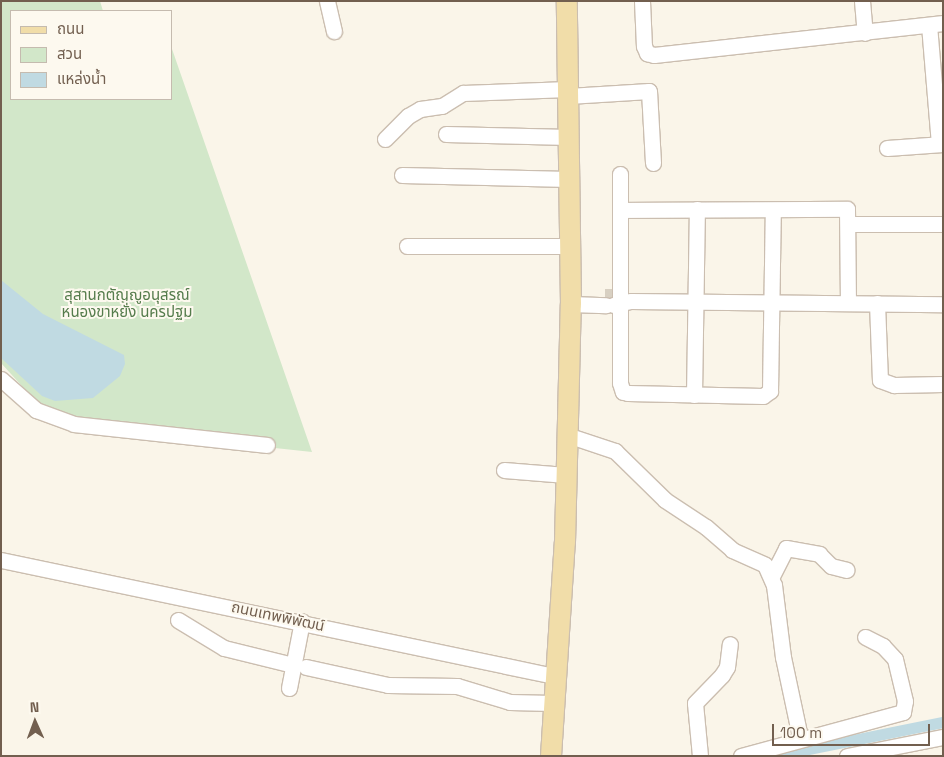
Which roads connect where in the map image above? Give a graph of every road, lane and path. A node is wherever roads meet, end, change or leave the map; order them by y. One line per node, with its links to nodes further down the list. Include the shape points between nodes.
1 (327, 1): 6 (street)
2 (568, 1): 9 (main road)
3 (642, 1): 7 (street, via 644,46 647,53 654,55)
4 (862, 1): 7 (street)
5 (936, 24): 7 (street); 8 (street)
6 (334, 30)
7 (865, 32)
8 (938, 86): 13 (street)
9 (568, 92): 11 (main road); 12 (street, via 463,93 442,106 420,109 408,116); 15 (street, via 649,91)
10 (446, 134): 11 (street)
11 (569, 137): 18 (main road)
12 (385, 139)
13 (941, 144): 14 (street)
14 (887, 148)
15 (654, 163)
16 (620, 174): 20 (street)
17 (402, 175): 18 (street)
18 (569, 179): 25 (main road)
19 (698, 209): 20 (street); 21 (street); 28 (street)
20 (621, 210): 27 (street)
21 (773, 210): 22 (street, via 847,210); 29 (street)
22 (848, 224): 23 (street); 30 (street)
23 (943, 224)
24 (407, 246): 25 (street)
25 (569, 246): 26 (main road)
26 (571, 299): 27 (street); 36 (main road)
27 (615, 301): 28 (street); 35 (street, via 623,392)
28 (696, 302): 29 (street); 35 (street)
29 (771, 303): 30 (street); 35 (street, via 768,394)
30 (848, 303): 31 (street)
31 (878, 303): 32 (street); 34 (street, via 880,380 894,385)
32 (943, 304)
33 (1, 379): 37 (street, via 36,410 74,424)
34 (943, 384)
35 (694, 395)
36 (567, 435): 39 (main road); 42 (street, via 615,451 665,500 706,527 732,550 760,562)
37 (267, 445)
38 (504, 470): 39 (street)
39 (566, 475): 48 (main road)
40 (1, 560): 44 (street, ถนนเทพพิพัฒน์)
41 (847, 570): 42 (street, via 831,566 819,554 786,548)
42 (772, 576): 52 (street, via 783,657)
43 (178, 620): 47 (street, via 224,648)
44 (302, 621): 47 (street); 48 (street, ถนนเทพพิพัฒน์)
45 (865, 637): 52 (street, via 883,646 895,659 905,701 903,712)
46 (730, 644): 54 (street, via 727,667 695,703)
47 (300, 666): 49 (street); 50 (street, via 388,685 457,686 510,702)
48 (554, 676): 50 (main road)
49 (289, 688)
50 (552, 703): 53 (main road)
51 (943, 736): 56 (street)
52 (800, 738): 55 (street)
53 (551, 756)
54 (700, 756)
55 (741, 756)
56 (847, 756)

